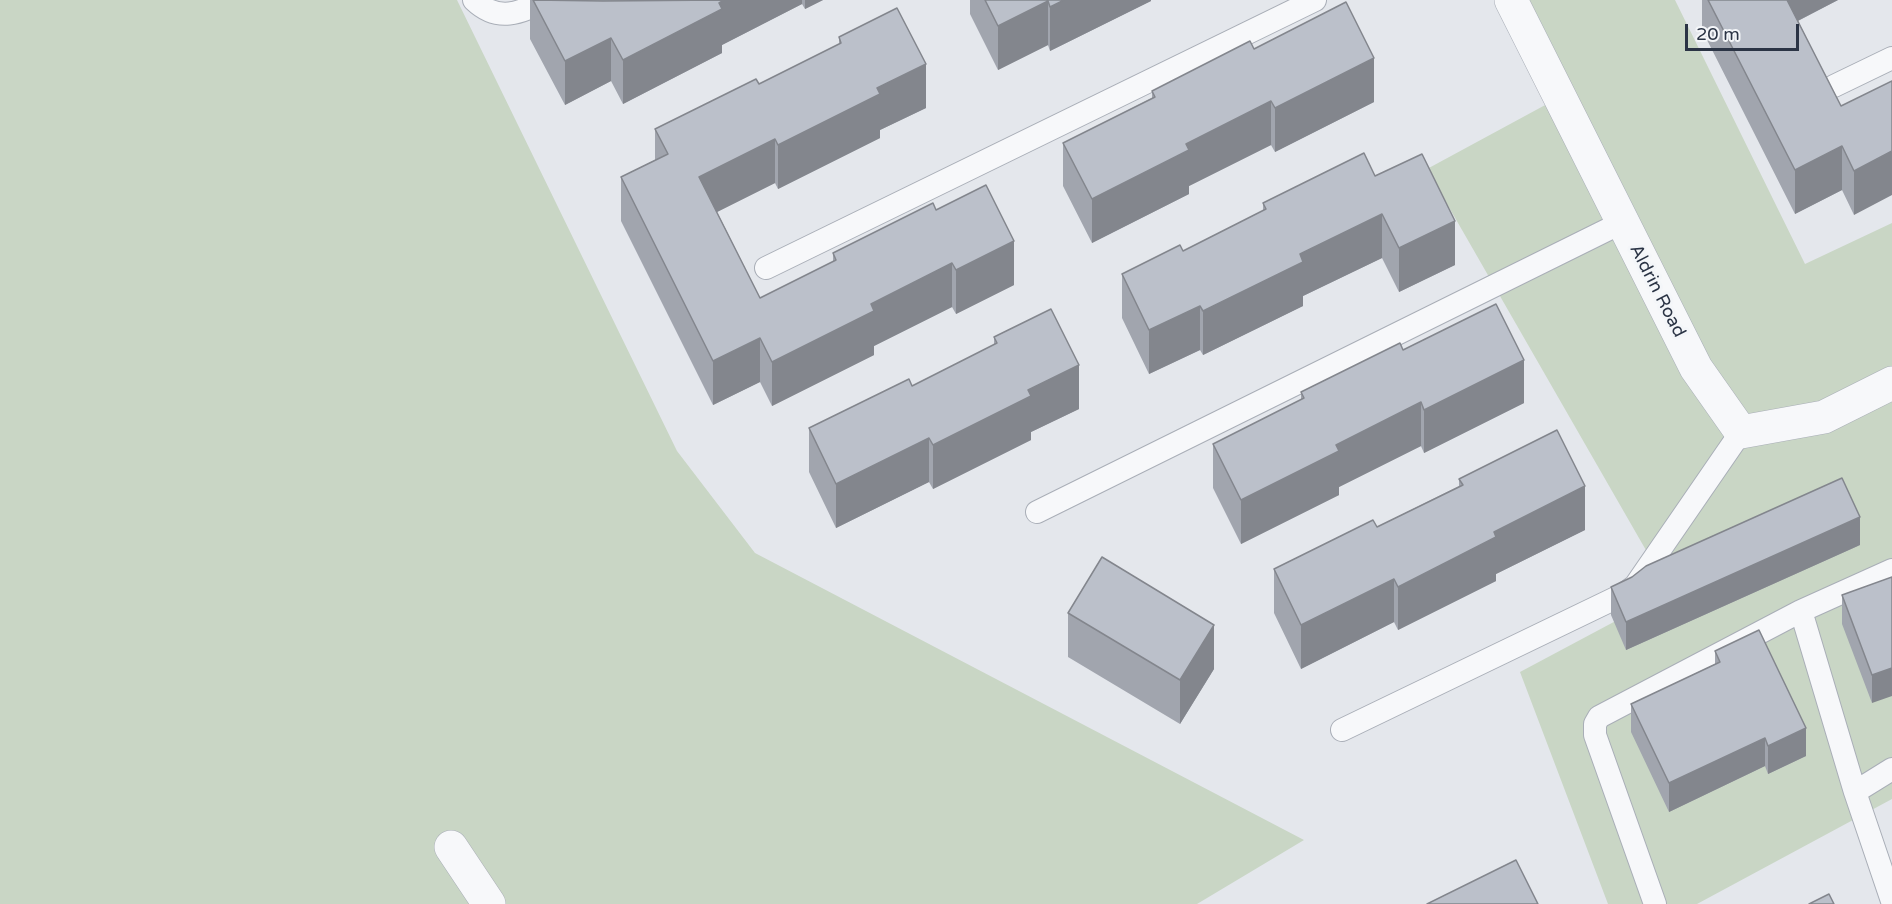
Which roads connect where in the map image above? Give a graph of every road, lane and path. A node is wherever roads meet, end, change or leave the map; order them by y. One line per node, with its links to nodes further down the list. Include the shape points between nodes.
1 (474, 0): 2 (lane, via 481,7 504,15)
2 (546, 0)
3 (1315, 0): 8 (lane)
4 (1512, 0): 7 (street, Aldrin Road)
5 (1892, 58): 6 (lane)
6 (1834, 86)
7 (1623, 222): 10 (street, Aldrin Road, via 1696,368); 11 (lane)
8 (766, 268)
9 (1892, 383): 10 (street, via 1824,417)
10 (1741, 432): 14 (lane, via 1635,586)
11 (1037, 512)
12 (1892, 570): 13 (lane)
13 (1801, 611): 16 (lane); 20 (lane, via 1599,717 1595,724 1594,735)
14 (1342, 730)
15 (1892, 769): 16 (lane)
16 (1855, 792): 18 (lane)
17 (451, 847): 19 (street)
18 (1892, 901)
19 (489, 904)
20 (1655, 904)

